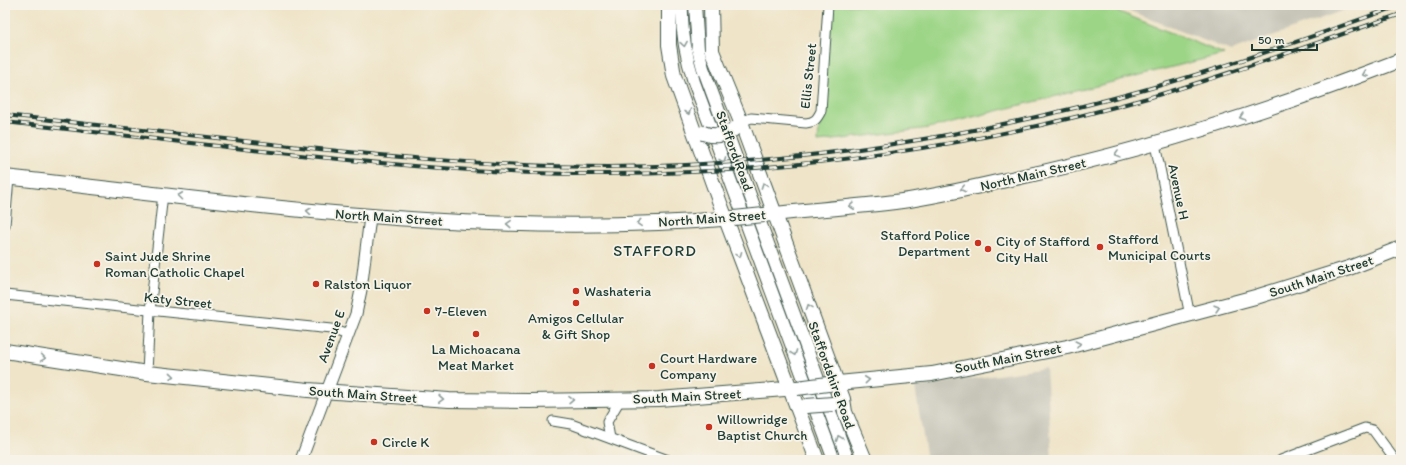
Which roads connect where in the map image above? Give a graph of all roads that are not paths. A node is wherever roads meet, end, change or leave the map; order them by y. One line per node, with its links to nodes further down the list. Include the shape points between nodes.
1 (669, 5): 8 (highway, one-way to 8, via 669,45 674,76)
2 (682, 5): 19 (main road, Stafford Road, one-way to 19, via 687,60)
3 (695, 5): 18 (main road, Stafford Road, via 698,49 703,68)
4 (711, 5): 7 (highway, via 712,50)
5 (828, 5): 7 (street, Ellis Street, via 821,111 818,118 806,123 751,118)
6 (1401, 60): 9 (highway, North Main Street, one-way to 9, via 1342,83)
7 (737, 126): 8 (highway, bridge, via 728,134 710,136); 12 (highway, one-way to 7)
8 (699, 132): 14 (highway)
9 (1155, 144): 12 (highway, North Main Street, one-way to 12, via 1070,166 902,201); 21 (street, Avenue H)
10 (7, 177): 11 (highway, North Main Street); 15 (street)
11 (163, 194): 13 (highway, North Main Street, one-way to 11); 20 (street)
12 (769, 214): 14 (highway, North Main Street, bridge); 25 (highway, one-way to 12)
13 (370, 217): 14 (highway, North Main Street, one-way to 13, via 610,225 536,225); 22 (street, Avenue E, via 360,299)
14 (730, 218): 26 (highway, one-way to 26)
15 (5, 225)
16 (1401, 248): 21 (highway, South Main Street, one-way to 16, via 1309,281)
17 (5, 295): 20 (street, Katy Street)
18 (788, 300): 37 (main road, Staffordshire Road, one-way to 18)
19 (776, 303): 36 (main road, Staffordshire Road, one-way to 36)
20 (150, 311): 22 (street, Katy Street, via 331,329); 24 (street)
21 (1190, 316): 25 (highway, South Main Street, one-way to 21, via 932,374 1021,357)
22 (348, 335): 27 (street, Avenue E)
23 (5, 351): 24 (highway, South Main Street, one-way to 24)
24 (147, 373): 27 (highway, South Main Street, one-way to 27)
25 (833, 384): 26 (highway, South Main Street, bridge); 30 (highway)
26 (793, 388): 28 (highway, South Main Street); 29 (highway)
27 (327, 391): 28 (highway, South Main Street, one-way to 28, via 449,400); 33 (street, Avenue E)
28 (620, 400): 32 (street, via 606,422)
29 (803, 411): 30 (highway, bridge, via 833,404); 35 (highway)
30 (845, 412): 38 (highway)
31 (554, 421): 32 (street, via 571,424)
32 (610, 438): 34 (street)
33 (301, 460)
34 (668, 460)
35 (817, 460)
36 (834, 460)
37 (848, 460)
38 (865, 460)
39 (1281, 460): 40 (street, via 1365,428 1373,430)
40 (1394, 460)

